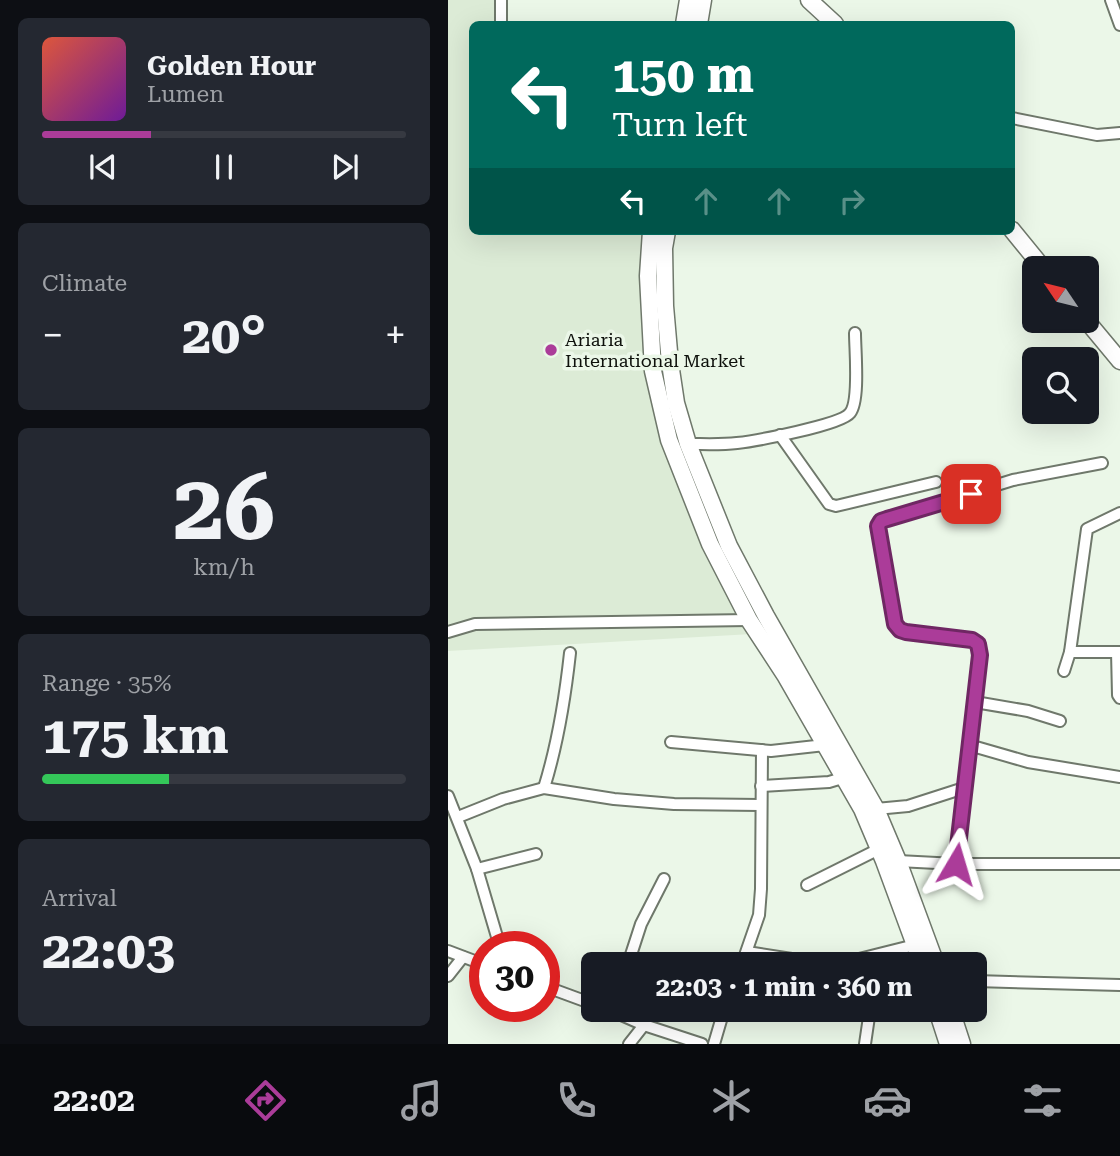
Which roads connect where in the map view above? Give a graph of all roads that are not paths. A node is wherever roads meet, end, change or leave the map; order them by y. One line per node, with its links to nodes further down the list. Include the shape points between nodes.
1 (501, 0): 6 (street)
2 (688, 0): 7 (main road)
3 (703, 0): 8 (main road)
4 (809, 0): 9 (main road)
5 (1111, 0): 10 (street)
6 (501, 21)
7 (684, 21)
8 (700, 21)
9 (832, 21)
10 (1120, 25)
11 (1015, 119): 12 (street, via 1097,135)
12 (1120, 133)
13 (1015, 234): 16 (main road)
14 (652, 235): 25 (main road, via 648,276 653,371 669,440 709,544)
15 (666, 235): 21 (main road, via 670,363)
16 (1033, 256)
17 (855, 333): 20 (street, via 855,402 850,413 840,420)
18 (1097, 333): 19 (main road)
19 (1120, 361)
20 (780, 435): 21 (street, via 737,443); 23 (street, via 829,504)
21 (688, 444): 45 (main road, via 729,546)
22 (1102, 463): 32 (street, via 1013,480 881,521 878,526 895,624 906,632 978,644)
23 (936, 482)
24 (1120, 513): 27 (street, via 1087,529)
25 (749, 620): 26 (street, via 475,624); 35 (main road)
26 (448, 632)
27 (1070, 652): 28 (street); 30 (street)
28 (1119, 652): 31 (street)
29 (570, 653): 41 (street, via 564,708)
30 (1064, 671)
31 (1120, 698)
32 (975, 702): 33 (street); 36 (street)
33 (1060, 721)
34 (671, 742): 37 (street)
35 (825, 745): 37 (street); 38 (main road)
36 (970, 745): 39 (street, via 1028,762); 42 (street)
37 (762, 750): 40 (street)
38 (840, 771): 40 (street, via 839,779 829,782); 47 (main road)
39 (1120, 777)
40 (761, 786): 44 (street)
41 (544, 788): 44 (street, via 674,804); 46 (street)
42 (964, 788): 45 (street, via 908,806); 50 (street)
43 (448, 796): 46 (street)
44 (760, 805): 59 (street, via 759,915)
45 (876, 808): 49 (main road)
46 (458, 817): 52 (street)
47 (879, 849): 54 (street); 56 (main road)
48 (536, 854): 52 (street)
49 (898, 861): 50 (street); 62 (main road)
50 (956, 864): 51 (street)
51 (1120, 864)
52 (477, 869): 55 (street)
53 (664, 879): 58 (street)
54 (807, 885)
55 (495, 931)
56 (915, 945): 60 (street); 61 (main road)
57 (448, 951): 63 (street)
58 (632, 952)
59 (747, 952)
60 (896, 952)
61 (918, 952)
62 (932, 952)
63 (463, 957): 64 (street); 65 (street)
64 (469, 959)
65 (448, 976)
66 (987, 981): 67 (street)
67 (1120, 985)
68 (560, 992): 69 (street)
69 (581, 1000)
70 (638, 1022): 75 (street)
71 (720, 1022): 78 (street)
72 (868, 1022): 79 (street)
73 (941, 1022): 80 (main road)
74 (955, 1022): 81 (main road)
75 (644, 1025): 76 (street); 77 (street)
76 (629, 1044)
77 (702, 1044)
78 (714, 1044)
79 (865, 1044)
80 (948, 1044)
81 (962, 1044)

